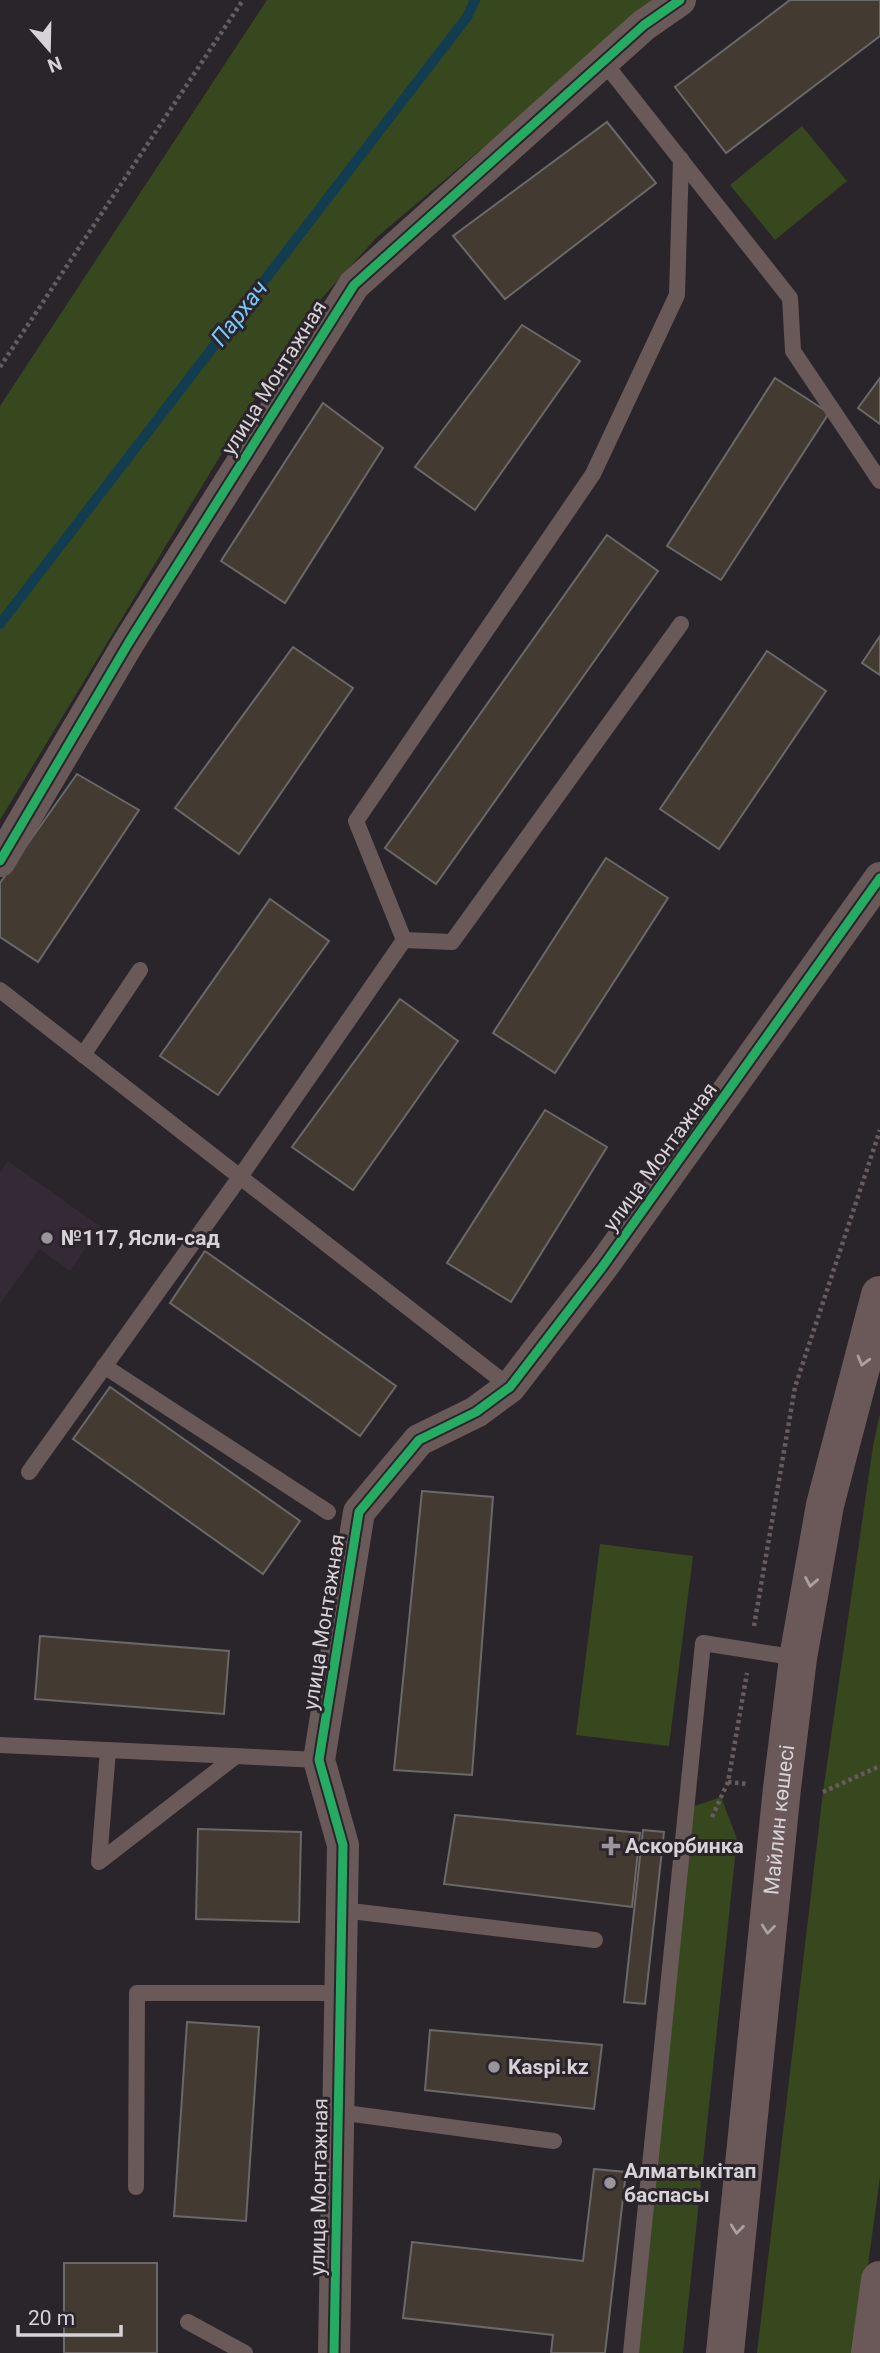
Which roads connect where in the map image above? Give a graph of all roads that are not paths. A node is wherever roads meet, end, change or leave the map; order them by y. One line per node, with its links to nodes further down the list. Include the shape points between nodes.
1 (680, 0): 2 (street, улица Монтажная)
2 (603, 61): 3 (lane); 6 (street, улица Монтажная, via 354,285 128,642)
3 (681, 159): 4 (lane, via 790,298 793,351); 8 (lane, via 677,295 593,474 356,821)
4 (880, 481)
5 (681, 624): 8 (lane, via 452,942)
6 (0, 861)
7 (880, 878): 15 (street, улица Монтажная, via 603,1266)
8 (404, 940): 12 (lane)
9 (140, 970): 11 (lane)
10 (0, 990): 11 (lane)
11 (83, 1055): 12 (lane)
12 (240, 1177): 14 (lane); 15 (lane)
13 (880, 1295): 18 (main road, Майлин көшесі, one-way to 18, via 825,1506)
14 (104, 1366): 16 (lane); 17 (lane)
15 (510, 1387): 22 (street, улица Монтажная, via 476,1412 419,1440 359,1513)
16 (29, 1472)
17 (327, 1512)
18 (798, 1658): 33 (lane, via 703,1643); 34 (main road, Майлин көшесі, one-way to 34)
19 (0, 1745): 20 (lane)
20 (108, 1750): 21 (lane); 21 (lane, via 99,1862)
21 (236, 1756): 22 (lane)
22 (320, 1760): 23 (street, улица Монтажная, via 343,1844)
23 (342, 1910): 24 (lane); 25 (street, улица Монтажная)
24 (595, 1940)
25 (340, 1993): 26 (street, улица Монтажная); 28 (lane, via 137,1993)
26 (338, 2112): 27 (lane); 32 (street, улица Монтажная)
27 (554, 2141)
28 (136, 2187)
29 (880, 2280): 35 (main road)
30 (188, 2322): 31 (lane)
31 (245, 2353)
32 (334, 2353)
33 (631, 2353)
34 (725, 2353)
35 (870, 2353)

